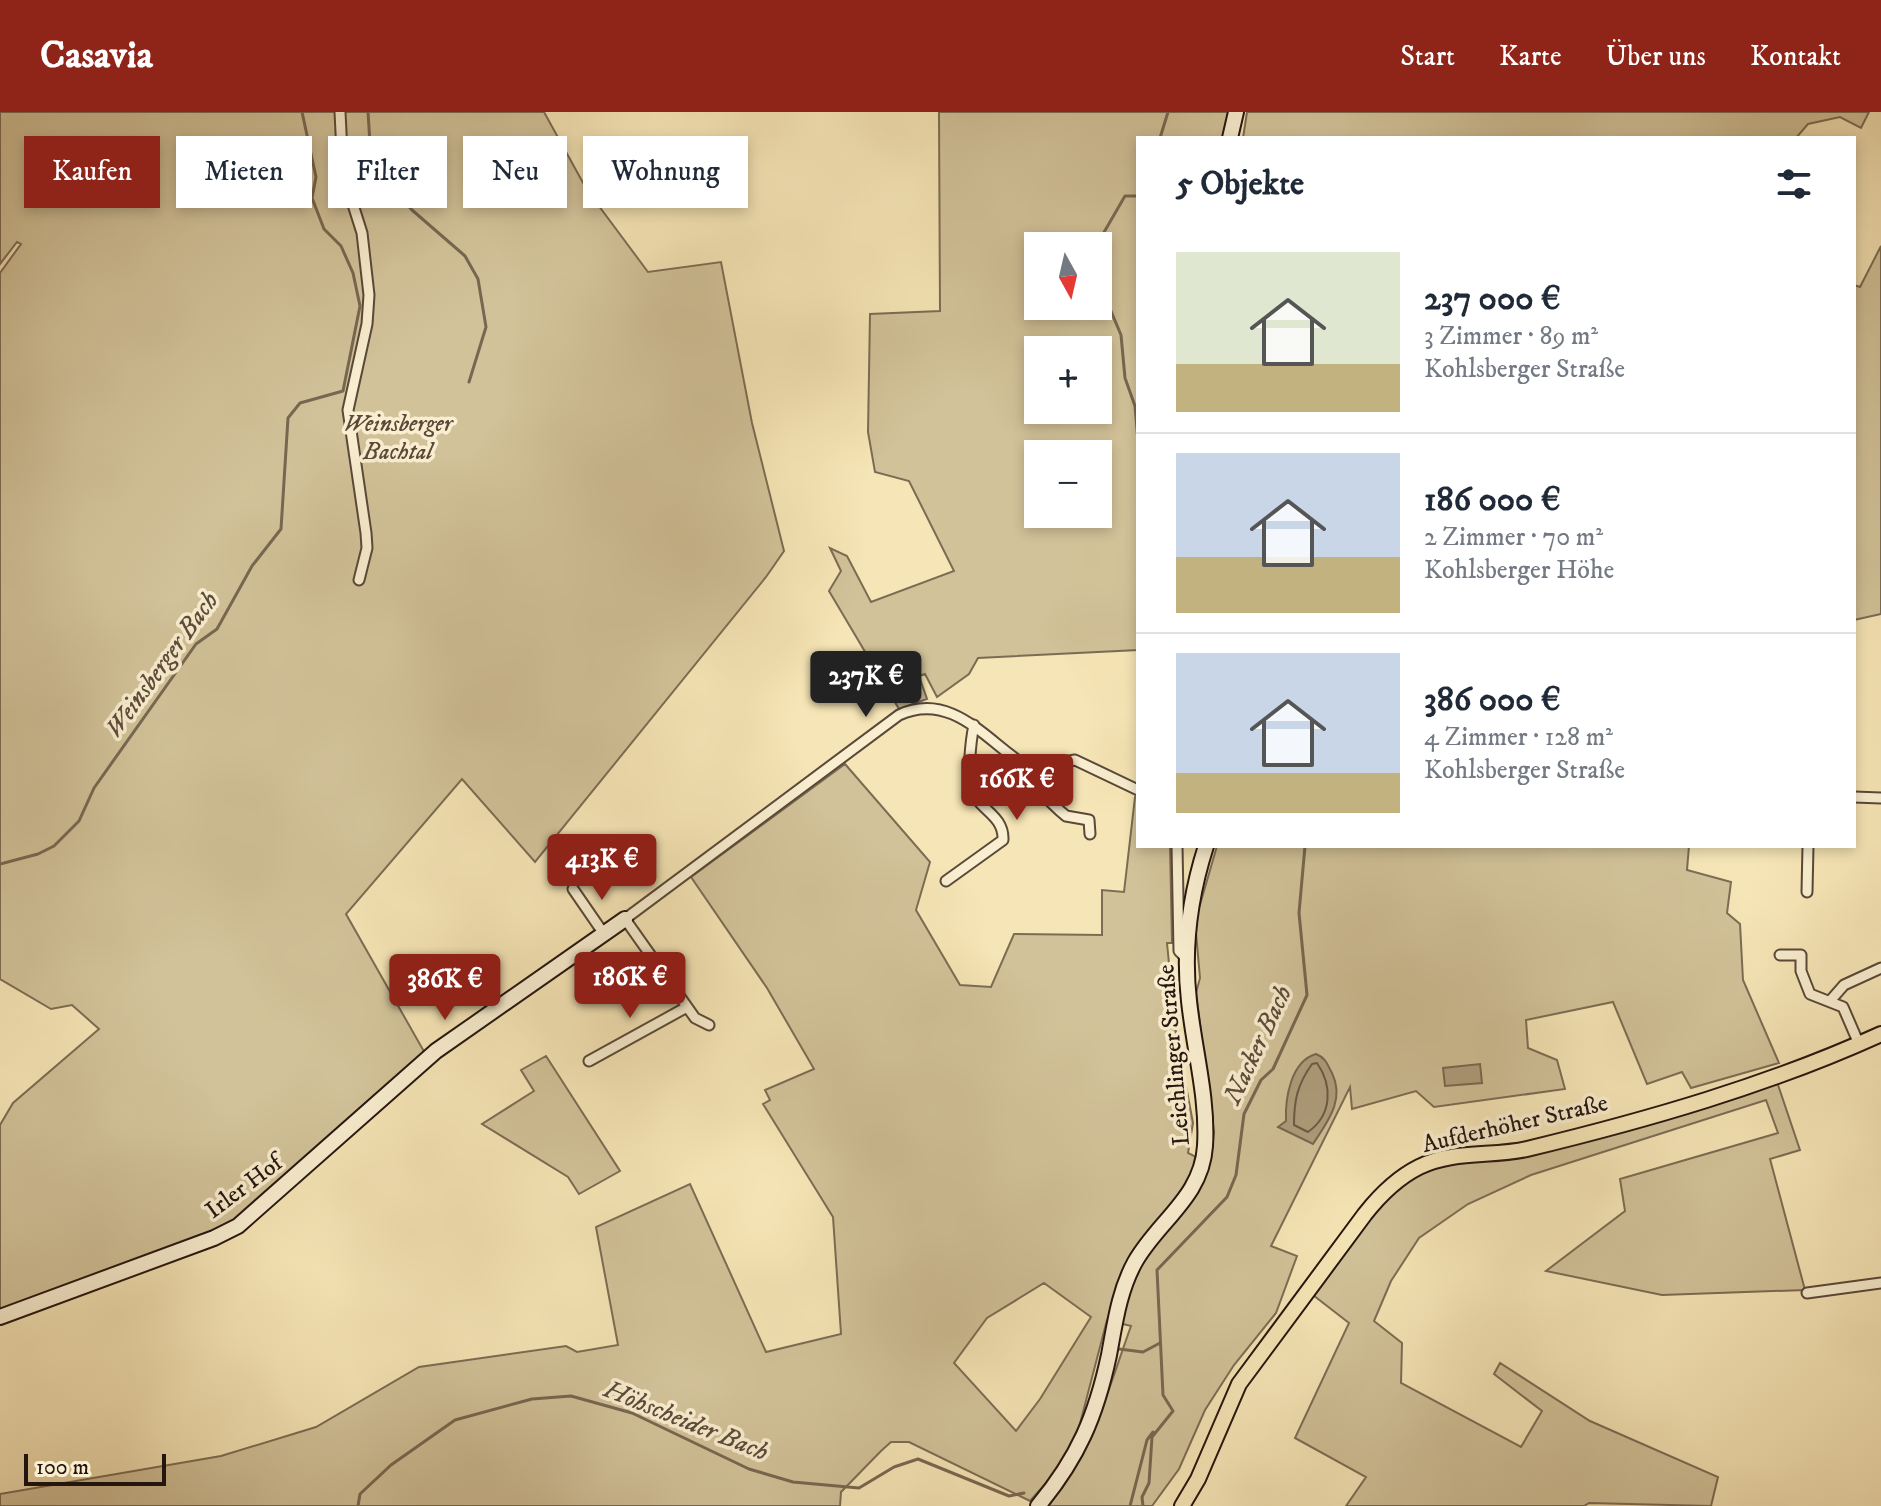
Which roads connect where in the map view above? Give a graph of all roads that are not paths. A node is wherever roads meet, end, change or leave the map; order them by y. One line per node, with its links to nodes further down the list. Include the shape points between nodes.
1 (340, 112): 4 (street, via 343,173 362,233 370,306 348,410 367,548)
2 (1236, 112): 3 (street)
3 (1230, 136)
4 (359, 580)
5 (974, 725): 6 (street); 14 (street, via 972,791 996,818 1003,840); 17 (street, via 939,710 899,715)
6 (1031, 768): 7 (street, via 1075,760); 10 (street, via 1040,792 1066,816 1089,820)
7 (1136, 789)
8 (1856, 797): 9 (street)
9 (1881, 798)
10 (1090, 834)
11 (1177, 848): 20 (street, via 1179,951)
12 (1206, 848): 20 (street, Leichlinger Straße)
13 (1808, 848): 16 (street)
14 (946, 881)
15 (573, 889): 18 (street)
16 (1807, 892)
17 (625, 919): 18 (street, Irler Hof); 23 (street)
18 (604, 934): 30 (street, Irler Hof, via 436,1051 238,1226)
19 (1780, 955): 22 (street, via 1801,955 1810,994)
20 (1186, 958): 31 (street, Leichlinger Straße, via 1205,1121 1203,1163 1189,1195 1152,1236 1129,1274 1083,1441)
21 (1881, 968): 22 (street, via 1837,989)
22 (1830, 1001): 26 (street, via 1845,1010)
23 (687, 1007): 24 (street); 27 (street)
24 (709, 1025)
25 (1881, 1034): 26 (main road, Aufderhöher Straße)
26 (1859, 1044): 32 (main road, Aufderhöher Straße, via 1742,1088 1527,1149 1421,1165 1403,1176 1365,1214 1239,1384)
27 (589, 1061)
28 (1881, 1283): 29 (street)
29 (1807, 1293)
30 (0, 1317)
31 (1038, 1506)
32 (1182, 1506)

